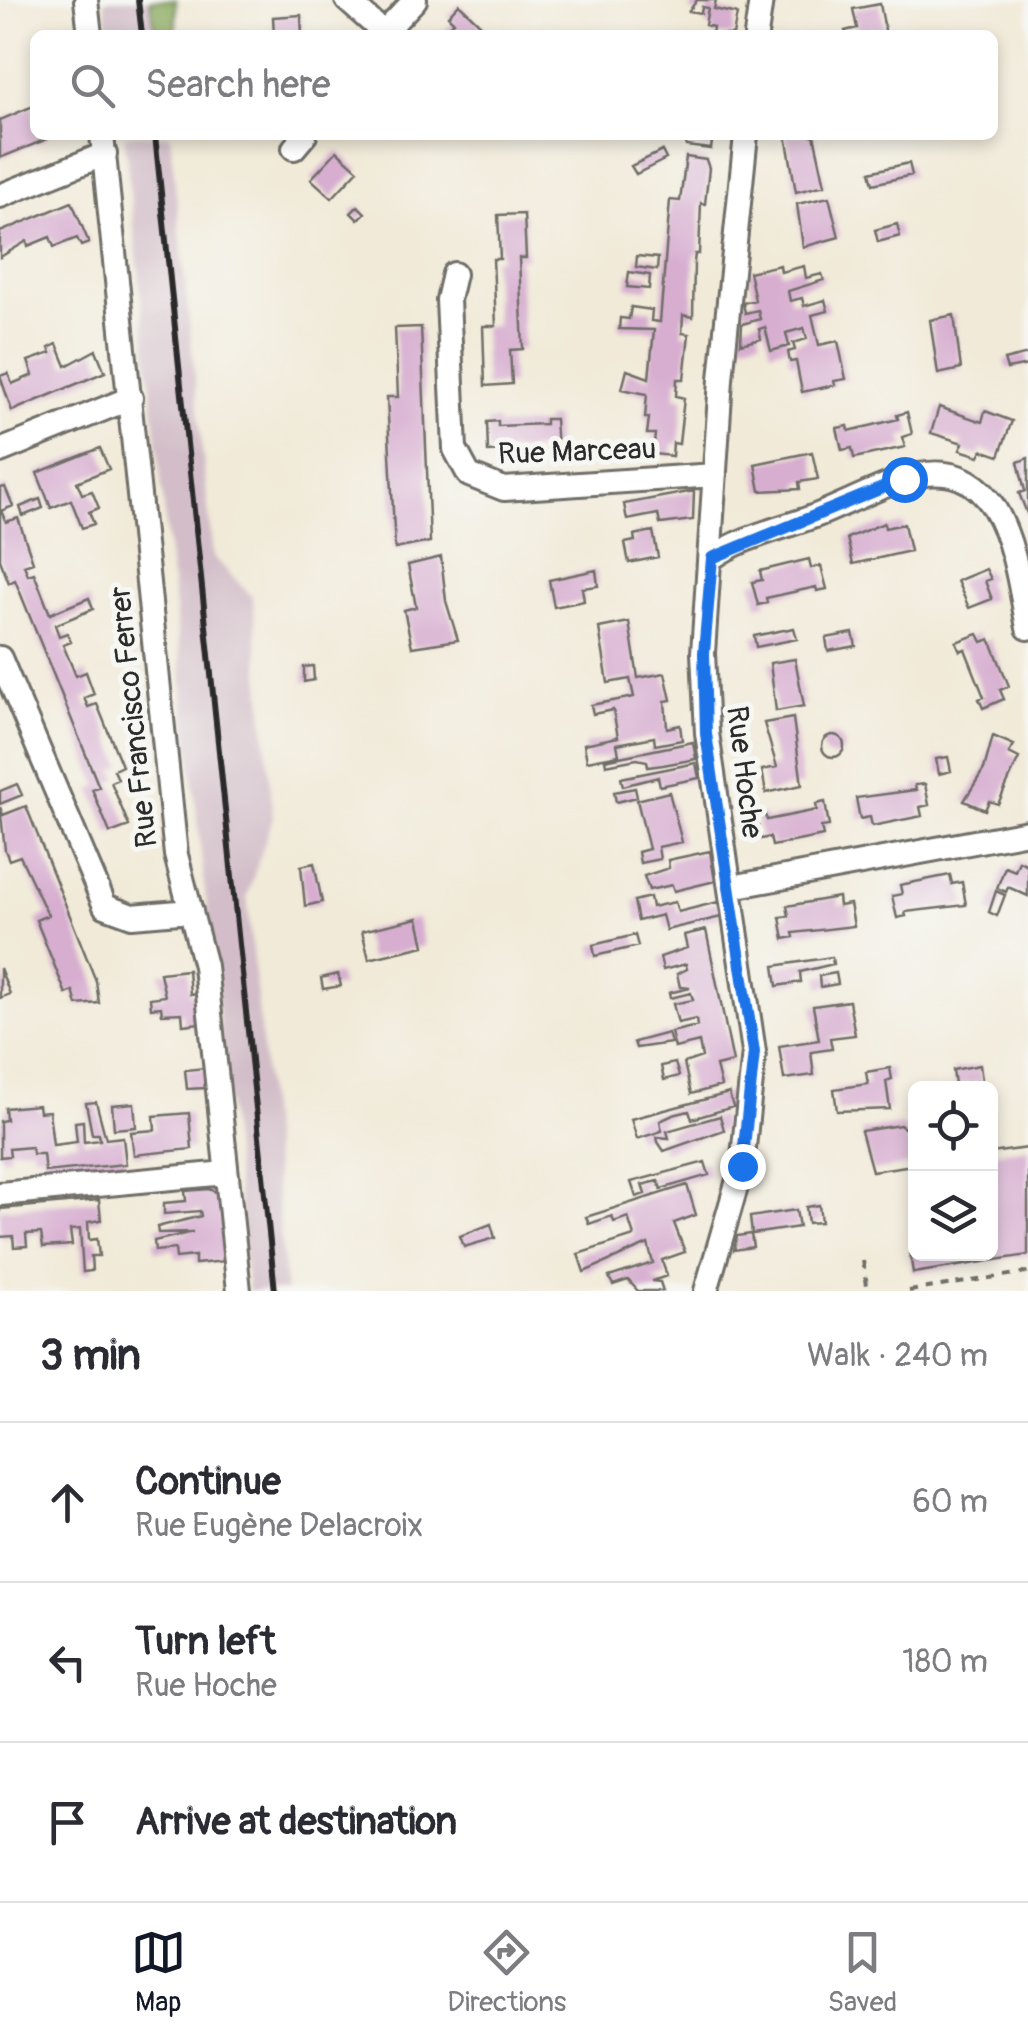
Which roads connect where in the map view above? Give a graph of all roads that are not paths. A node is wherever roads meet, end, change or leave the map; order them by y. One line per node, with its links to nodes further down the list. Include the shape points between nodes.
1 (86, 0): 5 (street)
2 (346, 0): 6 (street)
3 (415, 0): 7 (street)
4 (761, 0): 8 (street)
5 (89, 30)
6 (379, 30)
7 (387, 30)
8 (757, 30)
9 (746, 140): 15 (street, Rue Hoche)
10 (104, 145): 11 (street); 13 (street, Rue Francisco Ferrer)
11 (0, 196)
12 (454, 274): 15 (street, Rue Marceau, via 448,300 456,449 469,475 504,489)
13 (131, 398): 14 (street); 22 (street, Rue Francisco Ferrer, via 176,855)
14 (0, 451)
15 (714, 475): 16 (street, Rue Hoche)
16 (712, 558): 17 (street, via 904,479 949,474 981,492 1002,518); 21 (street, Rue Hoche, via 706,734)
17 (1028, 628)
18 (0, 658): 19 (street)
19 (8, 702): 22 (street, via 106,906 132,916)
20 (1026, 827): 21 (street)
21 (732, 888): 26 (street, Rue Hoche, via 754,1052 752,1104 742,1166)
22 (190, 910): 23 (street, Rue Francisco Ferrer, via 205,966)
23 (226, 1173): 24 (street); 25 (street, Rue Francisco Ferrer)
24 (0, 1194)
25 (240, 1291)
26 (706, 1291)

